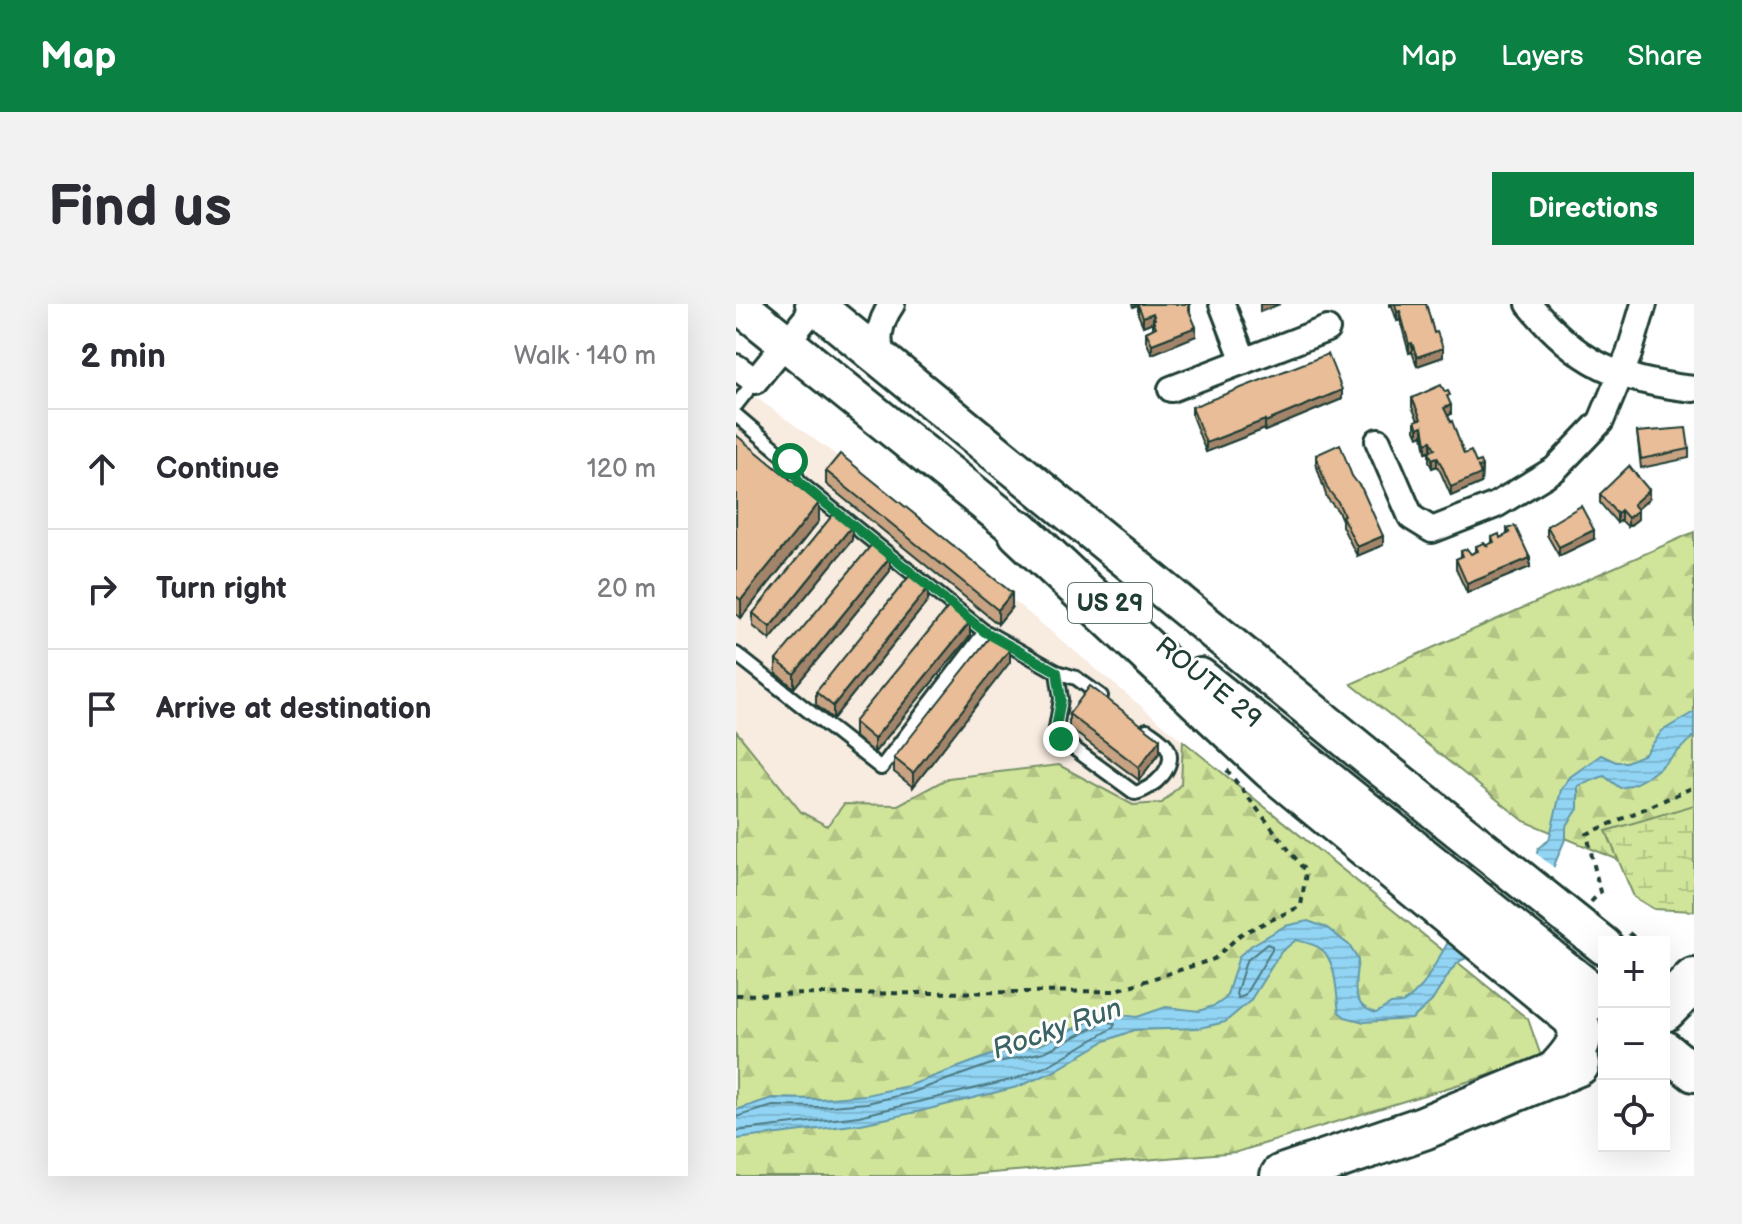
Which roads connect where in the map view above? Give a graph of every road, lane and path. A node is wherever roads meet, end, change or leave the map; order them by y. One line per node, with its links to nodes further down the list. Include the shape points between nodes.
1 (738, 304): 8 (main road)
2 (892, 304): 10 (street, via 882,318 879,338 883,358)
3 (1222, 304): 9 (street)
4 (1529, 304): 12 (street, via 1573,349)
5 (1644, 304): 12 (street)
6 (815, 305): 8 (street); 10 (main road, ROUTE 29 / US 29)
7 (1327, 329): 9 (street)
8 (786, 343): 11 (street); 18 (main road)
9 (1244, 361): 13 (street)
10 (892, 369): 26 (main road, ROUTE 29 / US 29, via 1460,830)
11 (746, 374): 15 (lane)
12 (1620, 375): 14 (street); 17 (street, via 1601,421 1555,469 1496,505 1432,530 1411,517)
13 (1171, 389)
14 (1694, 389)
15 (736, 405)
16 (736, 415): 19 (lane, via 790,461 799,482)
17 (1378, 441)
18 (1020, 532): 28 (highway, via 1272,768 1424,875)
19 (985, 632): 20 (lane, via 881,768); 21 (lane)
20 (736, 654)
21 (1057, 672): 22 (lane, via 1076,678); 23 (lane, via 1061,699 1056,728 1061,739 1135,793 1152,787 1171,756 1167,745)
22 (1110, 703)
23 (1133, 720)
24 (1231, 760): 29 (path, via 1226,768 1306,872 1301,906 1241,934 1214,959 1114,991)
25 (1694, 787): 26 (path, via 1587,834 1600,892)
26 (1576, 908): 27 (main road, ROUTE 29 / US 29)
27 (1598, 938)
28 (1526, 958): 30 (main road); 34 (highway, via 1573,1016 1581,1034)
29 (736, 995)
30 (1598, 998)
31 (1670, 1054): 33 (main road)
32 (1598, 1055): 34 (highway)
33 (1694, 1073)
34 (1554, 1075): 35 (highway, via 1423,1128)
35 (1282, 1176)

